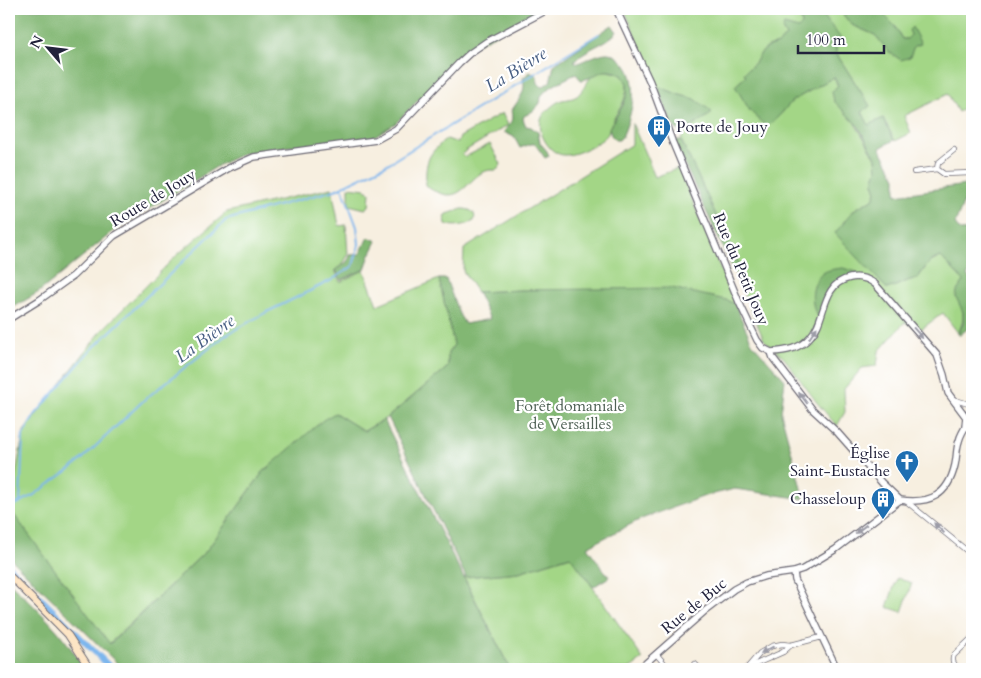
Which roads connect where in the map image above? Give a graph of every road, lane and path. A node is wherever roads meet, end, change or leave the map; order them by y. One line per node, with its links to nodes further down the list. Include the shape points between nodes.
1 (549, 9): 7 (street, Route de Jouy, via 470,53 396,129 376,140 254,157 229,168 114,236 73,276)
2 (616, 9): 8 (street, Rue du Petit Jouy, via 650,82 746,317 757,340)
3 (954, 150): 4 (street, via 938,163)
4 (937, 169): 5 (street); 6 (street, via 944,174)
5 (914, 172)
6 (972, 173)
7 (9, 318)
8 (771, 352): 9 (street, one-way to 9, via 804,343 816,329 834,287 845,279 864,278 875,284 936,355); 13 (street, Rue du Petit Jouy, one-way to 8, via 882,483 812,409)
9 (951, 399): 10 (street); 12 (street, via 966,418)
10 (972, 404)
11 (972, 417): 12 (street)
12 (965, 427): 13 (street, via 946,489 929,499)
13 (903, 500): 14 (street, one-way to 13); 15 (street, Rue de Buc, one-way to 15, via 836,549)
14 (972, 555)
15 (794, 572): 17 (street); 20 (street, Rue de Buc, via 747,582 706,611)
16 (9, 575): 24 (main road, via 73,640)
17 (822, 637): 19 (street); 27 (street)
18 (972, 638): 28 (street, via 954,655 953,664)
19 (791, 645): 23 (street); 23 (street, one-way to 23, via 772,646 760,653)
20 (657, 655): 22 (street, Rue de Buc); 25 (street)
21 (695, 664): 26 (street)
22 (643, 668)
23 (747, 668)
24 (90, 669)
25 (669, 669)
26 (700, 669)
27 (837, 669)
28 (958, 669)

